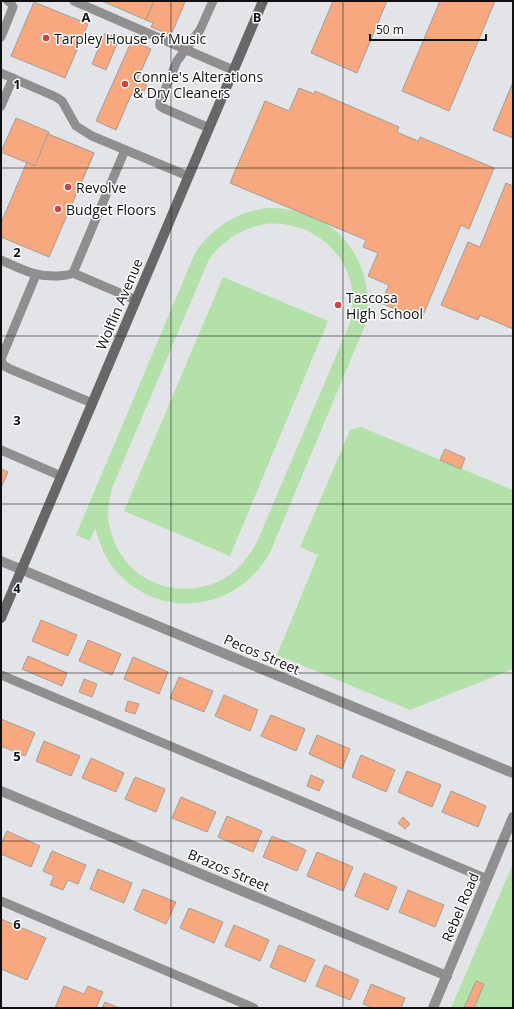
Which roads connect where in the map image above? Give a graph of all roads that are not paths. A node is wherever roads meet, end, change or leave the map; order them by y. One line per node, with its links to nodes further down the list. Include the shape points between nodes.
1 (8, 1): 5 (lane, via 13,7)
2 (74, 1): 6 (lane)
3 (213, 1): 6 (lane, via 200,30)
4 (262, 1): 7 (main road, Wolflin Avenue)
5 (1, 37)
6 (186, 50): 7 (lane); 11 (lane, via 177,61 160,106)
7 (233, 70): 11 (main road, Wolflin Avenue)
8 (1, 73): 9 (lane)
9 (13, 78): 10 (lane); 12 (lane, via 56,97 62,101 76,126)
10 (1, 106)
11 (209, 128): 13 (main road, Wolflin Avenue)
12 (125, 150): 13 (lane); 15 (lane)
13 (188, 176): 17 (main road, Wolflin Avenue)
14 (1, 260): 16 (lane)
15 (73, 272): 16 (lane, via 69,275); 17 (lane)
16 (36, 275): 18 (lane, via 1,358)
17 (136, 300): 19 (main road, Wolflin Avenue)
18 (2, 366): 19 (lane)
19 (92, 403): 21 (main road, Wolflin Avenue)
20 (1, 450): 21 (lane)
21 (61, 476): 23 (main road, Wolflin Avenue)
22 (1, 561): 23 (street, Pecos Street)
23 (22, 569): 24 (main road, Wolflin Avenue); 26 (street, Pecos Street)
24 (1, 618)
25 (1, 675): 29 (lane)
26 (513, 773)
27 (1, 791): 31 (street, Brazos Street)
28 (513, 818): 29 (street, Rebel Road)
29 (487, 879): 31 (street, Rebel Road)
30 (1, 901): 32 (lane)
31 (447, 976): 33 (street, Rebel Road)
32 (254, 1008)
33 (433, 1008)

